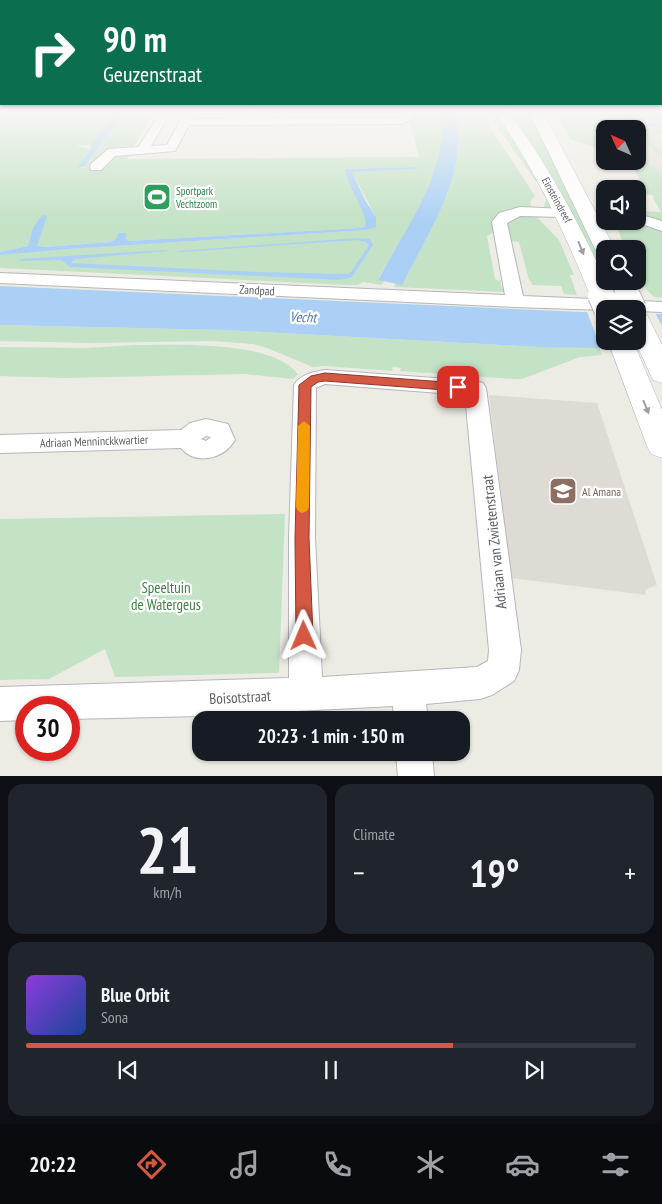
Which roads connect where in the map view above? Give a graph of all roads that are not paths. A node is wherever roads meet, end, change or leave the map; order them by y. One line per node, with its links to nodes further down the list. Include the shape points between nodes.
1 (167, 148): 4 (street)
2 (528, 148): 6 (main road, Einsteindreef)
3 (557, 148): 7 (main road, Einsteindreef)
4 (142, 150): 5 (street, via 112,152)
5 (96, 167)
6 (565, 214): 11 (main road, Einsteindreef, one-way to 11); 12 (street, via 520,212 507,215 499,222)
7 (596, 214)
8 (646, 221): 9 (street)
9 (662, 226)
10 (0, 278): 12 (street, Zandpad)
11 (603, 300)
12 (515, 302): 13 (street, Zandpad)
13 (662, 307)
14 (646, 338): 16 (main road)
15 (624, 350): 19 (main road, one-way to 19)
16 (661, 372)
17 (188, 438): 18 (street, Adriaan Menninckkwartier)
18 (0, 444)
19 (662, 446)
20 (480, 683): 21 (street, Adriaan van Zwietenstraat, via 503,670 505,650 475,388 325,377 305,385 302,538); 23 (street, Boisotstraat)
21 (306, 694): 22 (street, Boisotstraat); 23 (street, Boisotstraat)
22 (0, 704)
23 (409, 705)
24 (415, 761): 25 (street)
25 (416, 776)

